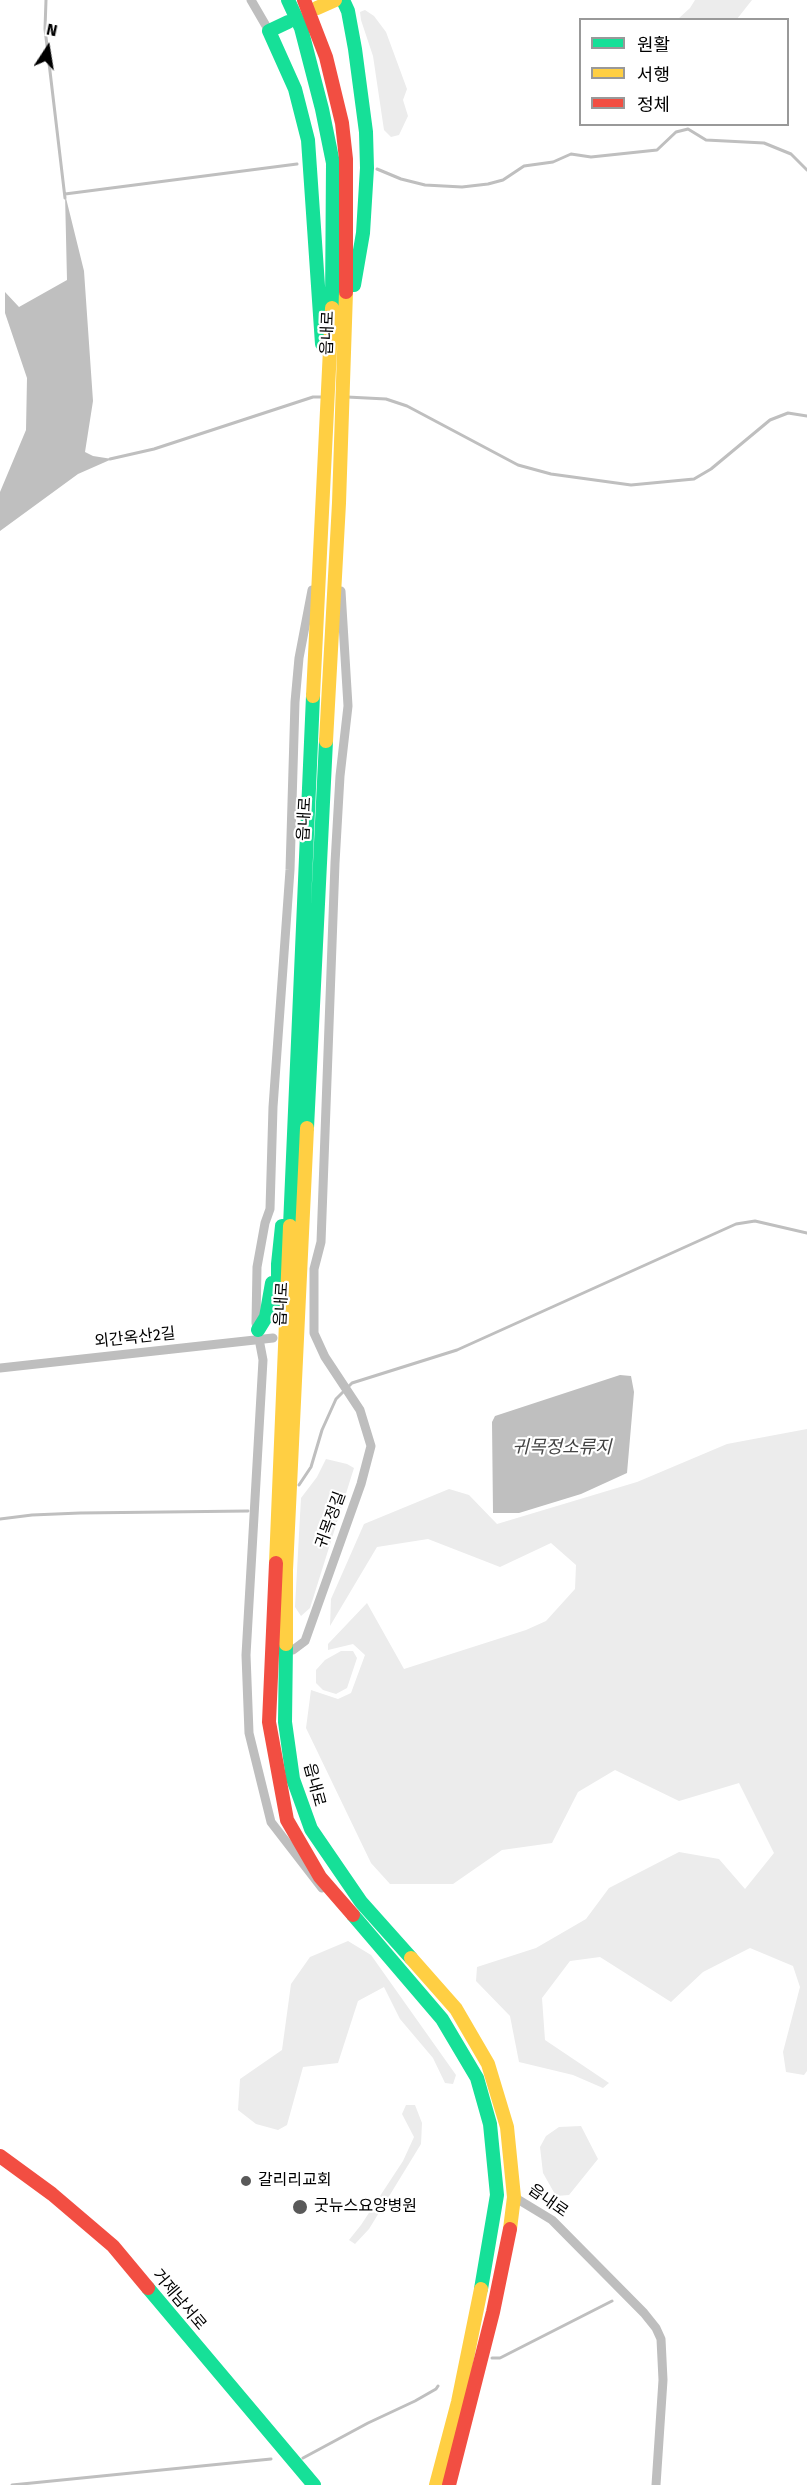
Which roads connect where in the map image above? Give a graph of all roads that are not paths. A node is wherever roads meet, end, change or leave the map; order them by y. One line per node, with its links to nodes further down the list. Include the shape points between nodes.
1 (251, 0): 8 (street)
2 (288, 0): 9 (street, 읍내로, via 301,28 333,164)
3 (304, 0): 10 (street, 읍내로, via 336,92 346,159)
4 (335, 0): 6 (street)
5 (343, 0): 10 (street, via 355,49 367,168 363,233 354,275 352,396)
6 (317, 8)
7 (288, 22): 8 (street)
8 (269, 31): 9 (street, via 295,89 308,140 322,345)
9 (329, 368): 11 (street, 읍내로)
10 (340, 485): 17 (street, 읍내로); 17 (street, 귀목정길, via 340,602 348,706 335,863 321,1242 314,1269 311,1340 360,1410 370,1446 367,1466 305,1641 298,1648)
11 (321, 535): 12 (street, 읍내로); 14 (street, via 314,548 312,594 295,702 289,894 273,1107 270,1209 257,1267)
12 (290, 1204): 13 (street, via 283,1220); 15 (street, 읍내로)
13 (278, 1264): 14 (street); 15 (street)
14 (259, 1335): 15 (street, 외간옥산2길); 16 (street, 외간옥산2길); 18 (street, via 263,1360 246,1655 249,1733 271,1822 316,1883)
15 (279, 1341): 17 (street, 읍내로)
16 (0, 1368)
17 (279, 1650): 18 (street, 읍내로, via 269,1722 287,1820 320,1877); 21 (street, 읍내로, via 293,1779 311,1829 361,1902 449,2001 488,2064 507,2127)
18 (362, 1925): 20 (street, 읍내로, via 442,2019 477,2078 490,2124)
19 (0, 2156): 22 (street, 거제남서로, via 113,2246)
20 (496, 2195): 21 (street); 23 (street, 읍내로, via 480,2297)
21 (514, 2197): 24 (street, via 504,2265); 25 (street, 읍내로, via 552,2220 656,2328 661,2339 663,2380)
22 (314, 2485)
23 (436, 2485)
24 (449, 2485)
25 (656, 2485)

